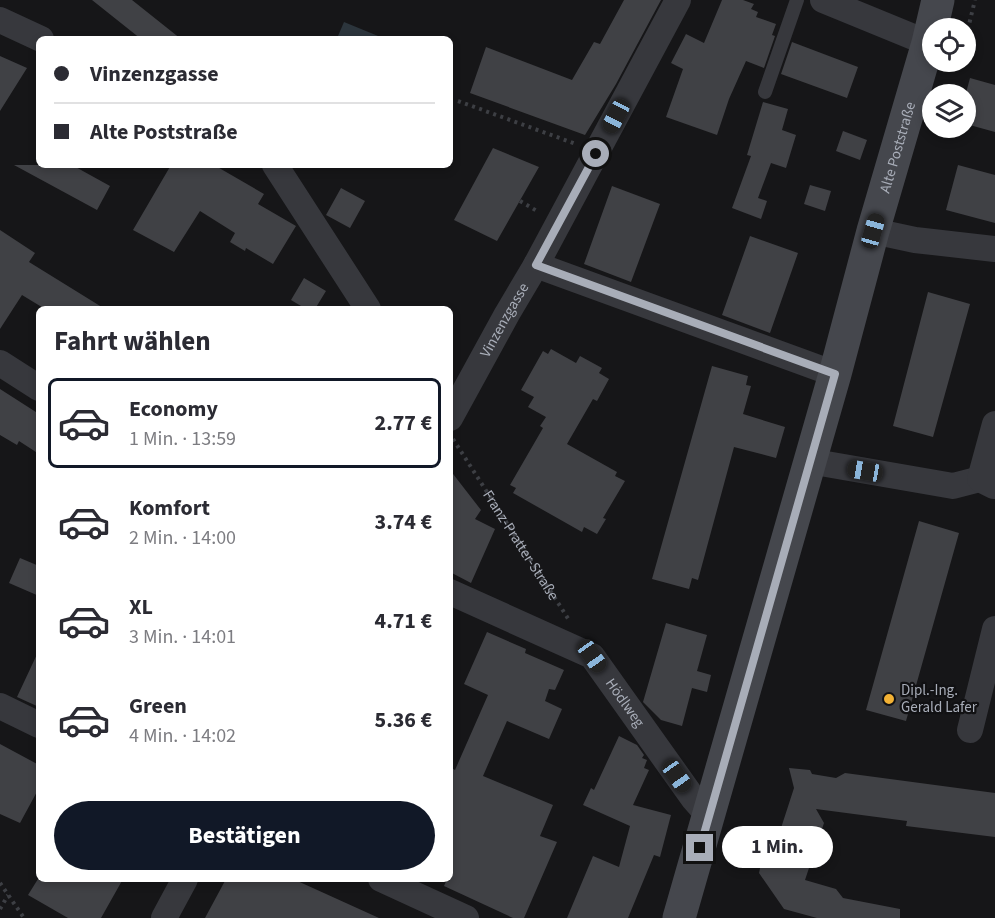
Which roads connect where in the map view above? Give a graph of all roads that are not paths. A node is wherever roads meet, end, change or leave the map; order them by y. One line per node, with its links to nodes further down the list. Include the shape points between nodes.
1 (678, 0): 14 (street, Vinzenzgasse)
2 (797, 0): 10 (lane)
3 (823, 0): 8 (street)
4 (938, 0): 5 (main road, Alte Poststraße)
5 (933, 18)
6 (0, 20): 7 (street)
7 (36, 37)
8 (922, 41)
9 (922, 60): 12 (main road, Alte Poststraße)
10 (765, 92)
11 (277, 168): 15 (street)
12 (873, 231): 13 (street); 17 (main road, Alte Poststraße)
13 (995, 249)
14 (536, 265): 17 (street); 19 (street, Vinzenzgasse)
15 (366, 306)
16 (0, 363): 18 (street)
17 (835, 374): 21 (main road, Alte Poststraße)
18 (36, 386)
19 (453, 413)
20 (995, 424): 22 (street)
21 (809, 461): 22 (street, via 953,486); 28 (main road, Alte Poststraße)
22 (988, 483)
23 (453, 593): 28 (street, Hödlweg, via 592,656)
24 (995, 629): 27 (street)
25 (0, 706): 26 (street)
26 (36, 724)
27 (970, 730)
28 (708, 816): 33 (main road, Alte Poststraße)
29 (183, 882): 31 (street)
30 (388, 882): 32 (street)
31 (164, 918)
32 (466, 918)
33 (680, 918)

